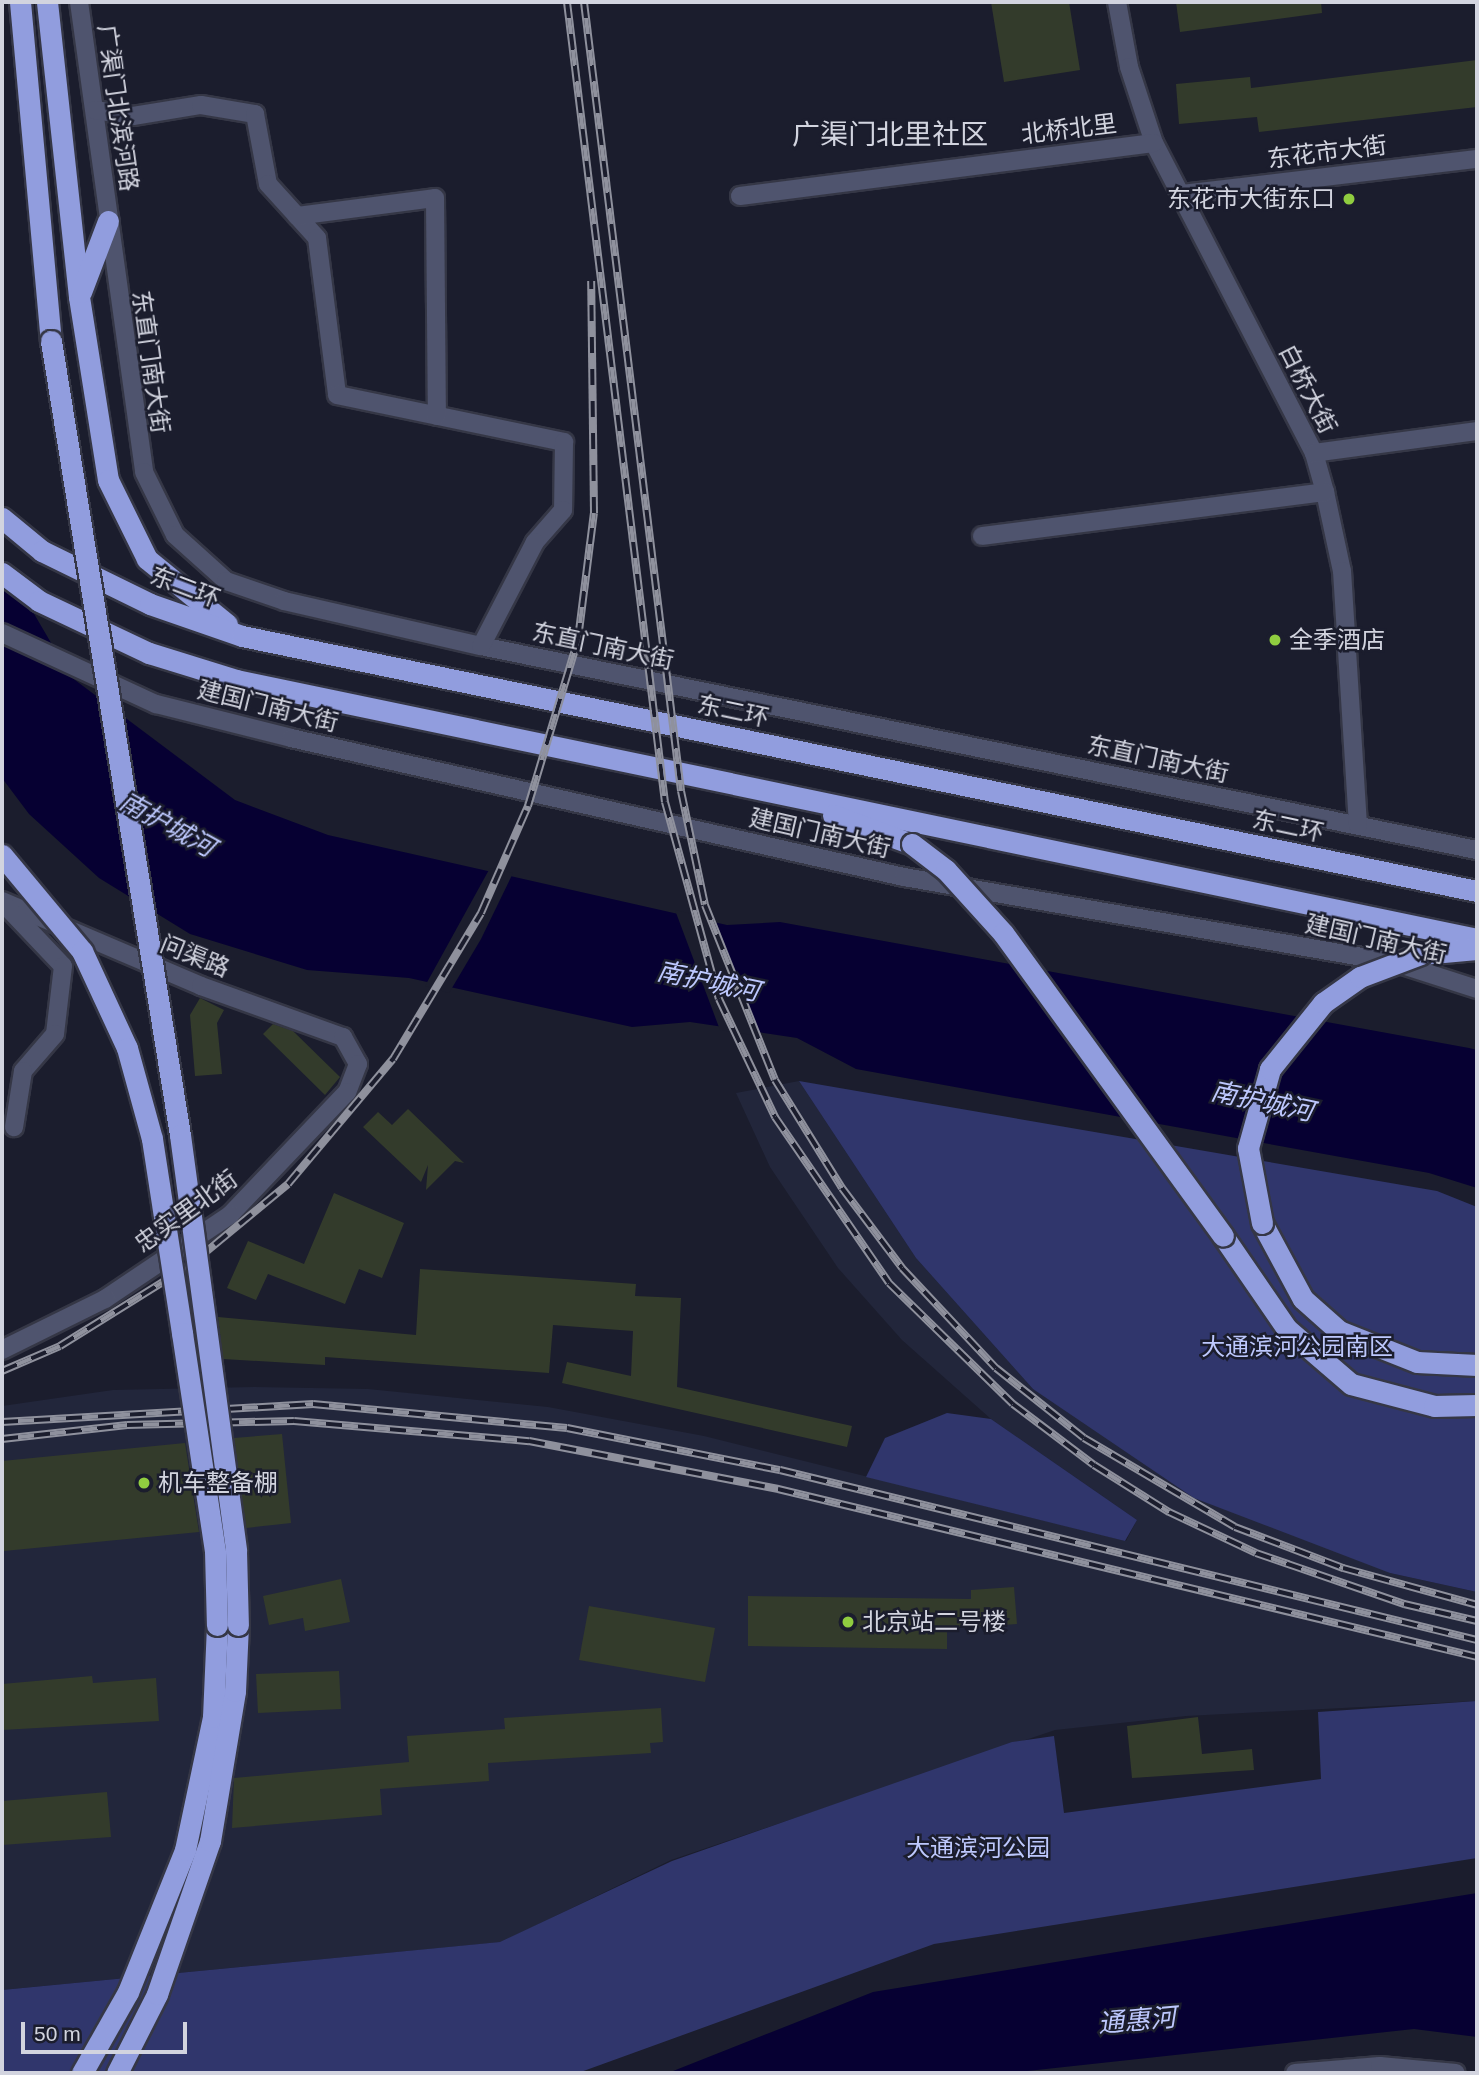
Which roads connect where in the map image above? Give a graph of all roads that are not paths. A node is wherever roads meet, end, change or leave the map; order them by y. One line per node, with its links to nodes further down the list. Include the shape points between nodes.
1 (20, 2): 38 (highway, bridge, via 51,341 180,1135 236,1551 235,1691 210,1842 161,1983)
2 (47, 2): 12 (highway)
3 (79, 2): 5 (street, 广渠门北滨河路)
4 (1117, 2): 6 (street, 白桥大街, via 1129,67)
5 (95, 110): 10 (street, via 133,116 201,105 255,114 268,184); 11 (street, 广渠门北滨河路)
6 (1154, 143): 8 (street, 白桥大街); 9 (street, 北桥北里)
7 (1477, 159): 8 (street, 东花市大街)
8 (1182, 194): 15 (street, 白桥大街)
9 (740, 196)
10 (297, 216): 13 (street, via 317,238 337,396); 13 (street, via 435,198)
11 (107, 221): 12 (highway); 22 (street, 东直门南大街, via 144,472 155,504 195,558 226,581 284,601)
12 (79, 297): 21 (highway, via 108,480 126,525 147,559)
13 (436, 416): 22 (street, via 564,442 563,510 535,542)
14 (1477, 431): 15 (street)
15 (1314, 453): 16 (street, 白桥大街)
16 (1325, 492): 18 (street); 24 (street, 白桥大街, via 1342,571)
17 (2, 518): 21 (highway, 东二环, via 54,556 150,604)
18 (982, 536)
19 (2, 573): 23 (highway, via 38,601 149,653 236,680)
20 (2, 633): 31 (street, 建国门南大街, via 156,704 904,877 1396,963)
21 (242, 636): 27 (highway, 东二环)
22 (481, 646): 24 (street, 东直门南大街)
23 (769, 791): 29 (highway); 36 (highway, bridge, via 912,844 946,870 1003,933 1287,1329 1352,1384 1434,1406)
24 (1359, 825): 25 (street)
25 (1477, 850)
26 (2, 855): 37 (highway, bridge, via 82,951 127,1048 152,1139 215,1551 213,1717 200,1798 158,1925)
27 (1477, 891)
28 (2, 902): 32 (street, 问渠路, via 201,986 343,1037); 33 (street, via 63,966 55,1034 23,1071)
29 (1477, 939)
30 (1477, 948): 35 (highway, bridge, via 1421,954 1360,977 1322,1003 1270,1069 1248,1148 1262,1223 1303,1299 1339,1331 1417,1362)
31 (1477, 989)
32 (358, 1065): 34 (street, 忠实里北街, via 347,1092 230,1214 105,1299)
33 (15, 1127)
34 (2, 1350)
35 (1477, 1365)
36 (1477, 1405)
37 (82, 2073)
38 (117, 2073)
39 (1295, 2073): 40 (street, via 1380,2066)
40 (1456, 2073)

